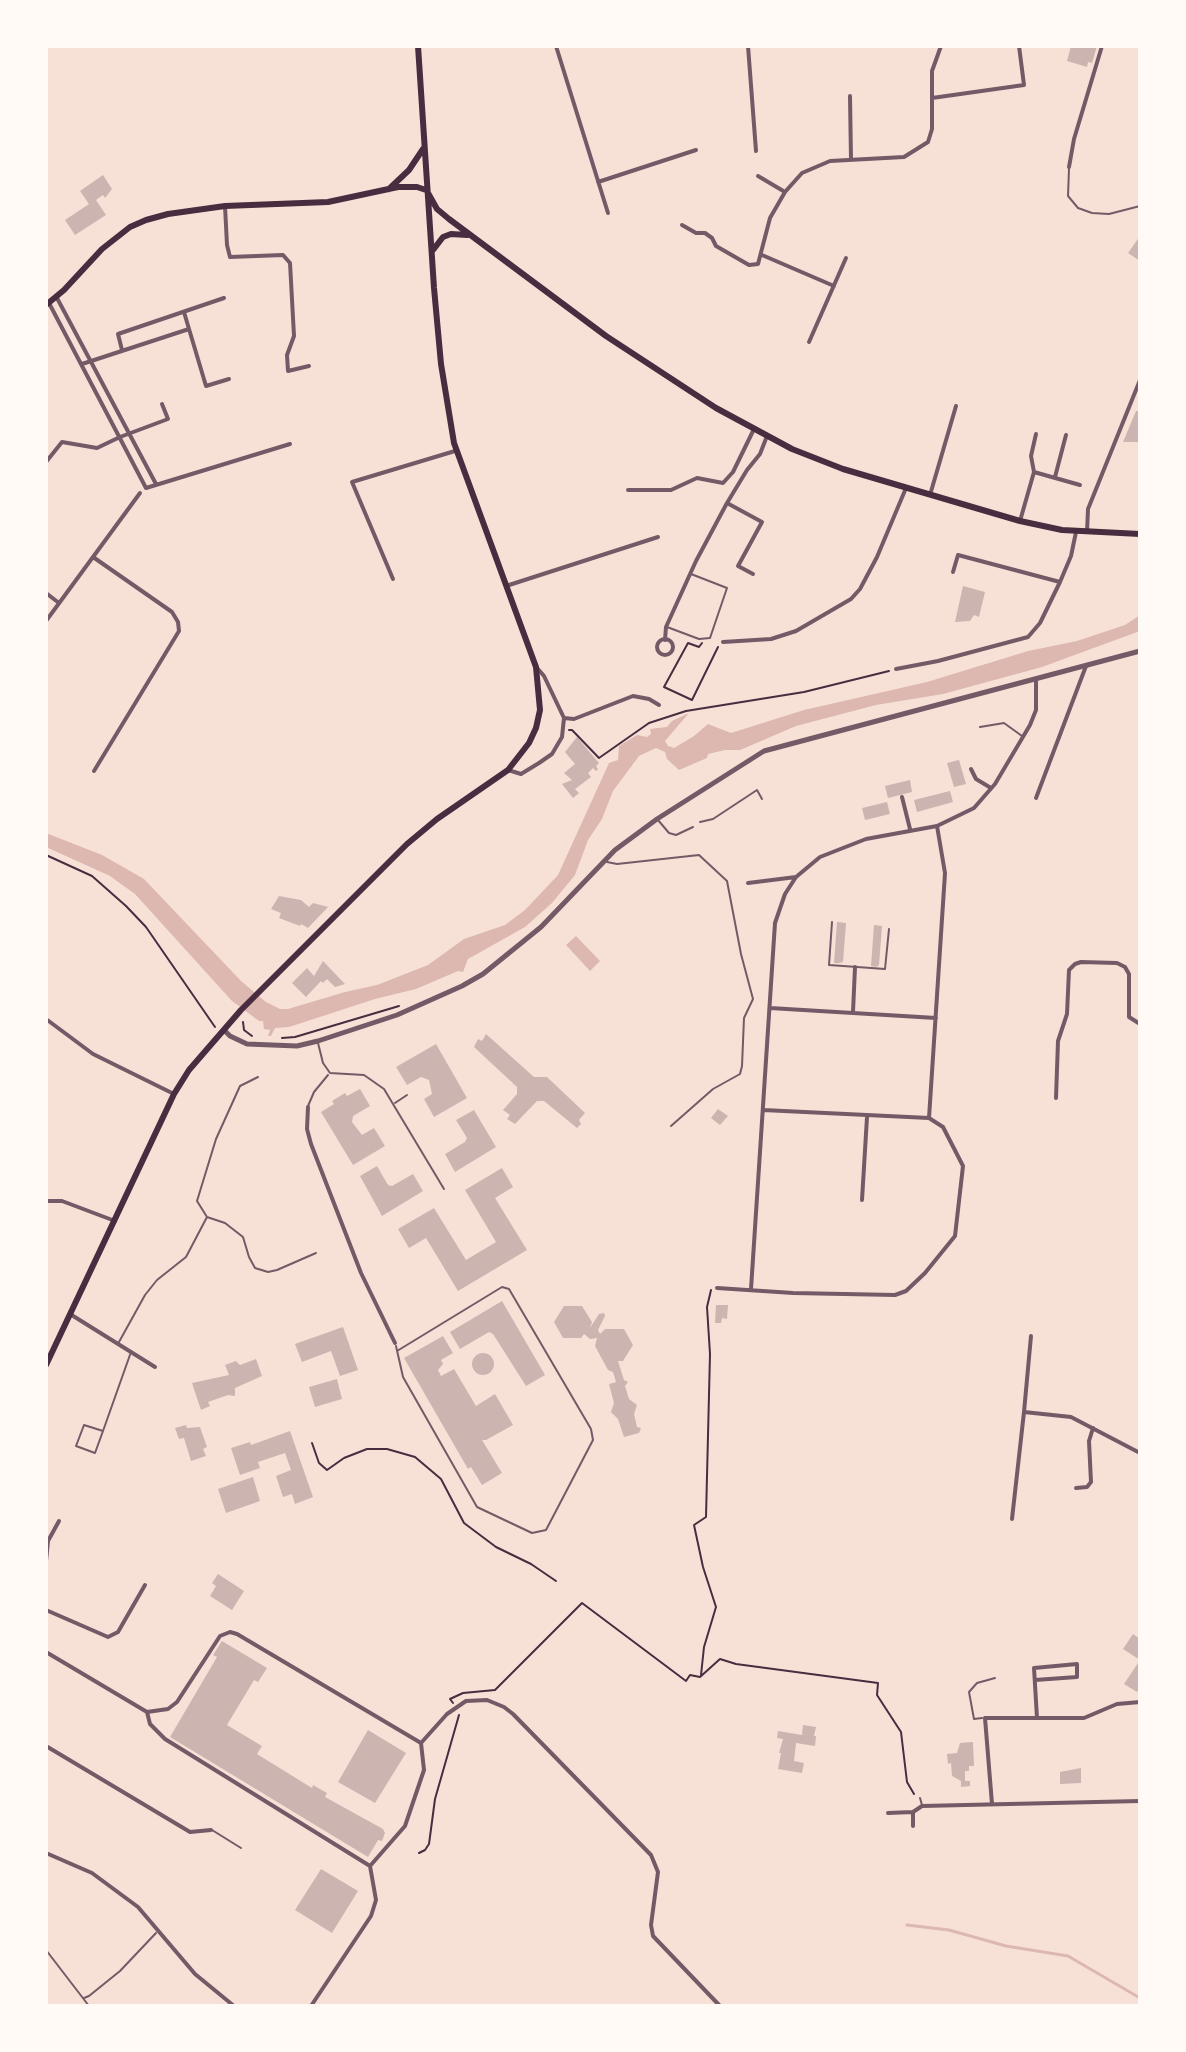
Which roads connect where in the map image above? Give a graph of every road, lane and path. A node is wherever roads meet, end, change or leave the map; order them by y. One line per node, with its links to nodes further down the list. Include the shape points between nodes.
1 (418, 46): 9 (main road)
2 (556, 46): 15 (street)
3 (748, 46): 11 (street)
4 (941, 46): 8 (street, via 932,71)
5 (1019, 46): 8 (street, via 1024,85)
6 (1102, 46): 13 (street)
7 (850, 96): 12 (street)
8 (932, 98): 12 (street, via 931,134 921,148 904,157)
9 (423, 148): 16 (main road); 17 (main road)
10 (696, 150): 15 (street)
11 (756, 151)
12 (851, 160): 18 (street, via 807,169)
13 (1069, 167): 20 (lane, via 1068,196 1078,208 1116,214)
14 (758, 176): 18 (street)
15 (598, 182): 21 (street)
16 (389, 189): 17 (main road); 19 (main road, via 328,202)
17 (426, 190): 23 (main road, via 437,209); 24 (main road)
18 (785, 192): 25 (street, via 768,221)
19 (225, 206): 28 (main road, via 168,214 130,227); 37 (street, via 230,257 283,255 290,263 294,336 288,371)
20 (1140, 206)
21 (608, 213)
22 (682, 225): 25 (street, via 705,233 716,246 749,265 758,264)
23 (471, 235): 24 (main road, via 443,237); 42 (main road, via 648,365)
24 (432, 251): 49 (main road)
25 (762, 255): 27 (street)
26 (846, 258): 27 (street)
27 (834, 286): 33 (street)
28 (57, 298): 30 (main road); 35 (street)
29 (224, 298): 31 (street)
30 (48, 304): 36 (street)
31 (184, 312): 32 (street); 34 (street, via 118,334)
32 (189, 329): 34 (street); 38 (street, via 206,386)
33 (809, 342)
34 (122, 350): 35 (street)
35 (91, 360): 36 (street); 43 (street)
36 (82, 364): 47 (street)
37 (309, 366)
38 (229, 379)
39 (1140, 380): 62 (street, via 1088,509)
40 (162, 404): 43 (street, via 168,419)
41 (956, 406): 58 (street)
42 (754, 429): 46 (main road); 56 (street, via 723,483 697,478 671,490)
43 (130, 432): 47 (street); 53 (street)
44 (1036, 434): 51 (street)
45 (1066, 435): 52 (street)
46 (767, 436): 55 (main road, via 843,469); 59 (street)
47 (120, 437): 50 (street, via 97,448 62,442); 53 (street, via 146,488)
48 (290, 444): 53 (street)
49 (455, 451): 69 (street, via 352,482); 71 (main road)
50 (46, 462)
51 (1034, 472): 52 (street); 60 (street)
52 (1055, 477): 54 (street)
53 (156, 484)
54 (1080, 485)
55 (906, 488): 58 (main road); 78 (street, via 877,557 851,599 796,631 771,639)
56 (628, 490)
57 (140, 493): 65 (street)
58 (930, 495): 60 (main road)
59 (727, 503): 67 (street); 68 (street, via 762,522 738,566)
60 (1020, 521): 61 (main road)
61 (1076, 532): 62 (main road); 70 (street)
62 (1087, 532): 63 (main road)
63 (1140, 534)
64 (658, 537): 71 (street)
65 (93, 557): 73 (street); 93 (street, via 172,612 179,631)
66 (953, 572): 70 (street, via 958,555)
67 (691, 574): 75 (street); 76 (lane, via 727,588)
68 (753, 574)
69 (393, 579)
70 (1060, 582): 84 (street, via 1028,637)
71 (506, 586): 82 (main road)
72 (46, 593): 73 (street)
73 (59, 603): 74 (street)
74 (46, 621)
75 (666, 627): 76 (lane); 77 (street)
76 (710, 638): 83 (path, via 699,647 688,643); 83 (path, via 720,642 692,700 664,687)
77 (665, 640)
78 (723, 642)
79 (1140, 651): 81 (street)
80 (669, 666): 83 (path)
81 (1086, 666): 85 (street); 96 (street)
82 (536, 667): 87 (street); 92 (main road, via 536,728)
83 (674, 669)
84 (896, 669): 89 (path, via 804,692 686,711 649,723 599,758)
85 (1036, 681): 90 (street, via 1036,710); 98 (street, via 770,749)
86 (659, 705): 87 (street, via 633,696)
87 (564, 718): 92 (street, via 562,737 552,754 521,774)
88 (980, 727): 90 (lane, via 1004,723)
89 (572, 730)
90 (1023, 737): 94 (street)
91 (971, 769): 94 (street)
92 (508, 770): 117 (main road, via 424,829)
93 (94, 771)
94 (991, 788): 100 (street, via 974,808)
95 (902, 797): 102 (street)
96 (1036, 798)
97 (762, 799): 99 (lane, via 757,790)
98 (657, 819): 101 (lane, via 676,835); 104 (street)
99 (700, 822)
100 (937, 826): 102 (street); 113 (street, via 945,873)
101 (693, 827)
102 (910, 830): 105 (street, via 845,846 820,857)
103 (46, 855): 117 (path, via 92,876 126,906 212,1024)
104 (603, 861): 120 (street, via 541,927 483,974 397,1015); 131 (lane, via 703,857 727,881 753,999 744,1018 740,1074 713,1089)
105 (796, 877): 106 (street); 111 (street, via 775,923)
106 (748, 883)
107 (832, 922): 109 (lane, via 829,965)
108 (889, 929): 109 (lane, via 885,969)
109 (855, 967): 112 (street)
110 (403, 1004): 119 (path, via 295,1037)
111 (770, 1008): 112 (street); 128 (street)
112 (853, 1013): 113 (street)
113 (936, 1018): 130 (street)
114 (46, 1019): 123 (street, via 93,1054)
115 (243, 1022): 118 (path, via 248,1034)
116 (1140, 1024): 125 (street, via 1129,1017 1125,967 1075,964 1069,970 1067,1014 1058,1041)
117 (223, 1031): 120 (street, via 257,1046); 123 (main road)
118 (259, 1038)
119 (271, 1039)
120 (318, 1041): 121 (lane)
121 (330, 1073): 126 (lane, via 364,1075); 127 (lane)
122 (258, 1077): 135 (lane, via 240,1086 216,1139 197,1201)
123 (174, 1094): 136 (main road)
124 (407, 1095): 126 (lane)
125 (1056, 1098)
126 (394, 1104): 132 (lane)
127 (308, 1107): 143 (street, via 311,1144 361,1273)
128 (763, 1110): 129 (street); 139 (street)
129 (867, 1117): 130 (street); 133 (street)
130 (929, 1118): 139 (street, via 943,1127 963,1166 955,1236 917,1282 890,1296)
131 (671, 1126)
132 (444, 1189)
133 (862, 1200)
134 (46, 1201): 136 (street, via 62,1201)
135 (207, 1217): 137 (lane, via 243,1237 255,1268 277,1270); 142 (lane, via 186,1257 145,1295)
136 (115, 1221): 140 (main road)
137 (316, 1253)
138 (714, 1288): 139 (street); 161 (path, via 707,1307 706,1517 694,1525 716,1607)
139 (751, 1289)
140 (70, 1314): 142 (street); 146 (main road)
141 (1031, 1336): 148 (street)
142 (119, 1342): 144 (street)
143 (395, 1343): 145 (lane)
144 (131, 1351): 147 (street); 150 (lane)
145 (397, 1351): 145 (lane, via 502,1287 509,1289 593,1440 546,1530 532,1533 477,1507 403,1377)
146 (46, 1365)
147 (155, 1367)
148 (1024, 1412): 149 (street, via 1071,1417); 154 (street)
149 (1093, 1428): 152 (street); 153 (street, via 1091,1482)
150 (103, 1431): 150 (lane, via 95,1453 76,1446 84,1425)
151 (312, 1443): 157 (path, via 327,1470 367,1449 415,1457 441,1479 464,1523)
152 (1140, 1453)
153 (1076, 1488)
154 (1012, 1519)
155 (59, 1521): 156 (street, via 48,1541)
156 (46, 1561)
157 (556, 1581)
158 (145, 1585): 159 (street, via 118,1632 108,1637)
159 (46, 1610)
160 (46, 1652): 166 (street)
161 (700, 1677): 165 (path, via 690,1675 686,1681 582,1603 509,1678 490,1692 450,1699); 171 (path, via 726,1659 878,1683 877,1695 901,1732 907,1782)
162 (995, 1678): 167 (lane, via 977,1683 969,1692 974,1719)
163 (1035, 1680): 163 (street, via 1034,1668 1077,1664 1077,1677); 168 (street)
164 (1140, 1702): 168 (street, via 1117,1704 1084,1718)
165 (457, 1707): 169 (street); 181 (path, via 429,1844); 189 (street, via 487,1700 504,1707 651,1855 658,1872 653,1936)
166 (147, 1712): 169 (street, via 177,1702 220,1636 230,1632); 182 (street, via 150,1724 165,1739)
167 (985, 1718): 168 (street); 173 (street)
168 (1037, 1718)
169 (421, 1743): 182 (street, via 424,1770 405,1826)
170 (46, 1746): 178 (street, via 190,1832)
171 (918, 1798): 174 (lane)
172 (1140, 1801): 173 (street)
173 (992, 1804): 174 (street)
174 (922, 1806): 175 (street)
175 (913, 1812): 176 (street); 177 (street)
176 (888, 1813)
177 (913, 1826)
178 (211, 1830): 179 (lane)
179 (241, 1848)
180 (46, 1853): 183 (street, via 106,1881)
181 (419, 1853)
182 (370, 1866): 188 (street, via 376,1900 371,1916)
183 (159, 1929): 185 (lane, via 120,1971); 187 (street, via 195,1974)
184 (46, 1950): 185 (lane)
185 (84, 1998): 186 (lane)
186 (89, 2006)
187 (234, 2006)
188 (311, 2006)
189 (720, 2006)

